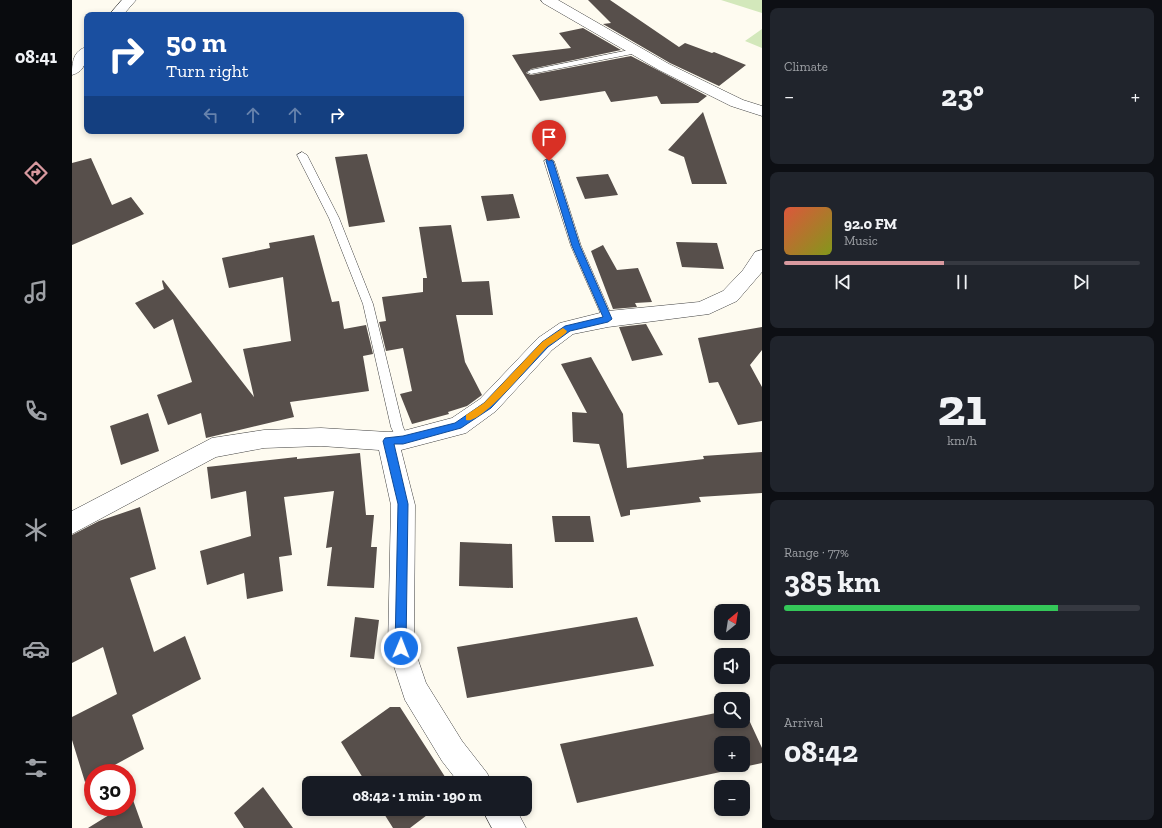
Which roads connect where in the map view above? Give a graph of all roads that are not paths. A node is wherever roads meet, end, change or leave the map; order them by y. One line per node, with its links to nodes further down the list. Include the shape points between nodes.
1 (129, 0): 3 (street)
2 (548, 0): 4 (street)
3 (119, 12)
4 (634, 51): 7 (lane); 8 (street, via 738,103)
5 (84, 55): 6 (street)
6 (72, 70)
7 (531, 72)
8 (762, 111)
9 (302, 155): 13 (lane, via 334,218 368,304 397,427)
10 (549, 161): 12 (lane, via 576,246)
11 (762, 257): 12 (street, via 730,296 702,309)
12 (608, 319): 13 (street, via 568,328 545,344 488,405 458,426)
13 (395, 440): 14 (street, via 321,437 264,439 212,448); 15 (street, via 403,504 401,648 415,690 452,751)
14 (72, 523)
15 (472, 776)
16 (502, 816): 17 (street)
17 (511, 828)

